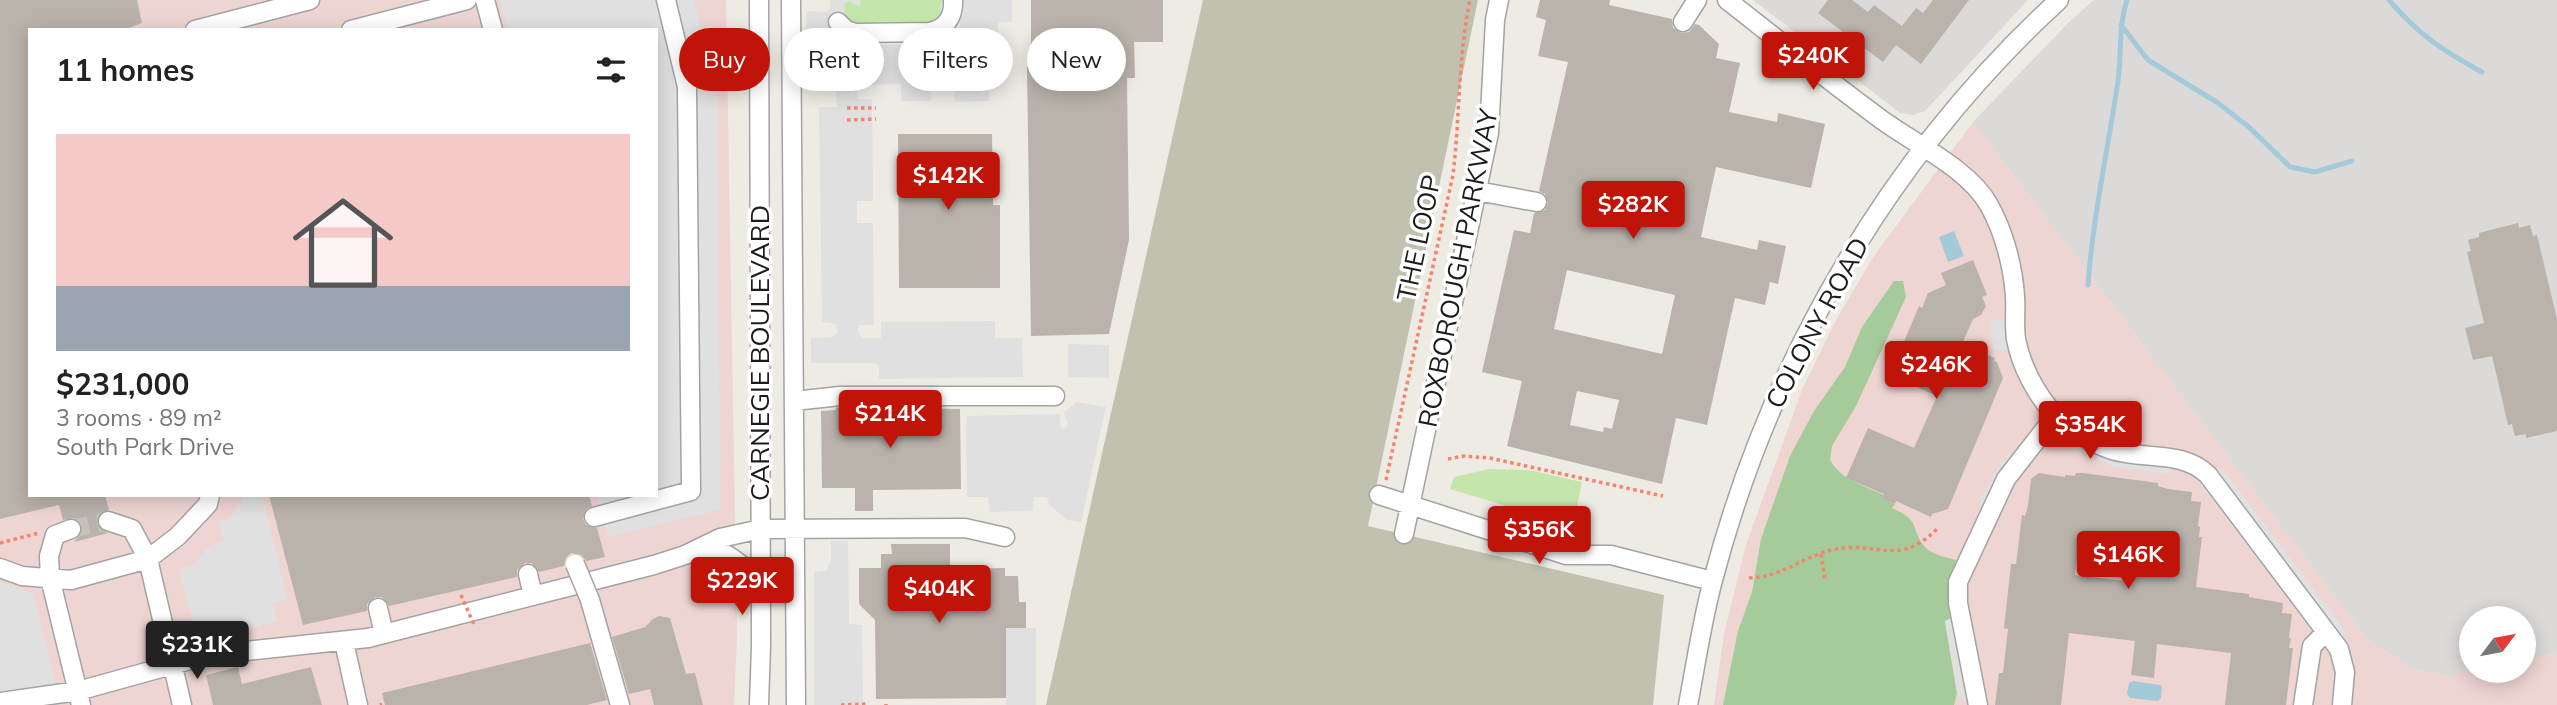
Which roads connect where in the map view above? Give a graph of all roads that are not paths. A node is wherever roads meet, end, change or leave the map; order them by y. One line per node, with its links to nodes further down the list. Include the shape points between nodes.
1 (310, 0): 12 (street)
2 (467, 0): 16 (street)
3 (485, 0): 17 (street)
4 (666, 0): 27 (street, via 687,87 691,491)
5 (759, 0): 30 (street, CARNEGIE BOULEVARD)
6 (792, 0): 22 (street, CARNEGIE BOULEVARD)
7 (953, 0): 13 (street, via 951,18 937,31 856,33)
8 (1499, 0): 19 (street, ROXBOROUGH PARKWAY, via 1489,133)
9 (1697, 0): 14 (street)
10 (1727, 0): 18 (street)
11 (2059, 0): 18 (street, COLONY ROAD, via 1974,87)
12 (283, 3): 15 (street)
13 (838, 22)
14 (1683, 22)
15 (202, 28)
16 (359, 28)
17 (492, 28)
18 (1923, 149): 23 (street, via 1955,168 1989,205 2009,260 2019,349 2032,382); 40 (street, COLONY ROAD, via 1858,242 1808,331 1769,412)
19 (1476, 191): 20 (street); 26 (street, ROXBOROUGH PARKWAY)
20 (1537, 202)
21 (1055, 396): 22 (street, via 840,396)
22 (794, 401): 31 (street, CARNEGIE BOULEVARD)
23 (2056, 415): 44 (street, via 2088,439 2113,450 2188,461 2200,468); 56 (street, via 2006,479 1958,582)
24 (1382, 489): 26 (street)
25 (210, 497): 35 (street, via 178,536)
26 (1410, 504): 32 (street, ROXBOROUGH PARKWAY); 40 (street, via 1566,555 1611,555)
27 (594, 517)
28 (108, 521): 35 (street, via 132,529)
29 (71, 529): 39 (street, via 55,535 48,556)
30 (761, 529): 31 (street); 34 (street, via 720,538); 41 (street, CARNEGIE BOULEVARD)
31 (794, 529): 33 (street, via 965,528); 54 (street, CARNEGIE BOULEVARD)
32 (1404, 534)
33 (1005, 537)
34 (685, 555): 41 (street, via 702,549 731,558 754,578); 42 (street, via 628,580)
35 (148, 559): 39 (street, via 71,580); 47 (street)
36 (575, 564): 52 (street, bridge)
37 (0, 568): 39 (street, via 22,576)
38 (528, 574): 42 (street)
39 (50, 578): 48 (street)
40 (1712, 581): 55 (street, COLONY ROAD)
41 (761, 594): 53 (street, CARNEGIE BOULEVARD)
42 (533, 596): 45 (street)
43 (378, 608): 45 (street)
44 (2326, 632): 57 (street, via 2312,646); 58 (street, via 2344,663)
45 (384, 634): 46 (street)
46 (344, 642): 47 (street, via 208,655); 51 (street)
47 (172, 666): 48 (street); 50 (street)
48 (79, 698): 49 (street)
49 (0, 702)
50 (182, 705)
51 (358, 705)
52 (620, 705)
53 (759, 705)
54 (796, 705)
55 (1688, 705)
56 (1978, 705)
57 (2303, 705)
58 (2342, 705)

